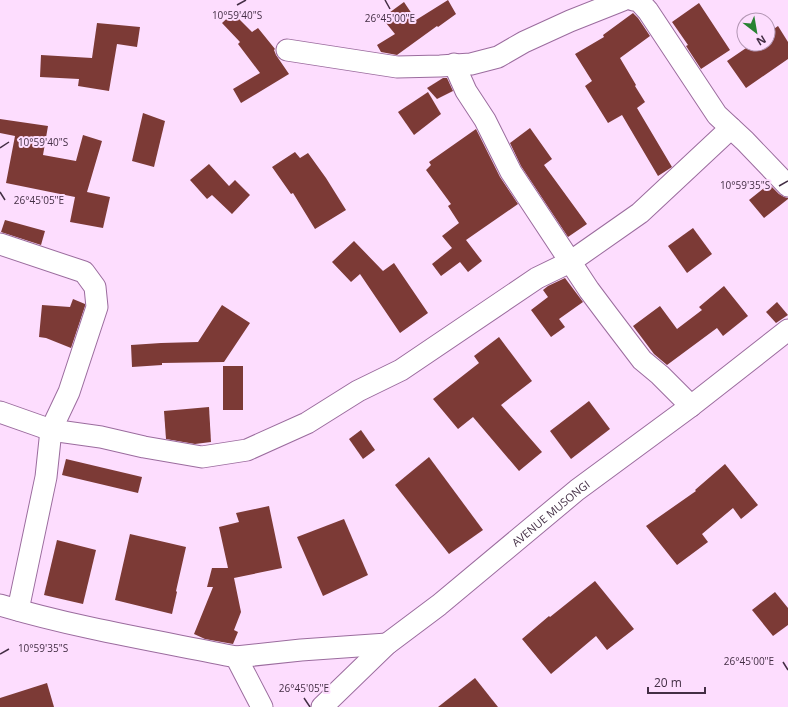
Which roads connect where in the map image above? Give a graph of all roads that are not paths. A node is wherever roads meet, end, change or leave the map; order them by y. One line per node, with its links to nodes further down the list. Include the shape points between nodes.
1 (623, 0): 4 (street, via 570,21 498,57 471,64)
2 (633, 0): 5 (street, via 639,1 648,11 717,115)
3 (287, 50): 4 (street, via 398,67)
4 (454, 64): 8 (street, via 511,172)
5 (732, 128): 6 (street); 8 (street, via 640,213)
6 (788, 186)
7 (0, 244): 12 (street, via 84,272 95,287 97,307 69,392)
8 (570, 262): 10 (street, via 642,360); 12 (street, via 537,278 401,370 358,391 307,423 247,450 202,457)
9 (788, 330): 10 (street, AVENUE MUSONGI)
10 (691, 406): 14 (street, AVENUE MUSONGI, via 577,490 439,605)
11 (0, 412): 12 (street)
12 (51, 430): 13 (street, via 46,478)
13 (9, 608): 15 (street, via 100,630)
14 (387, 644): 15 (street); 17 (street, AVENUE MUSONGI)
15 (236, 657): 16 (street)
16 (262, 707)
17 (322, 707)

